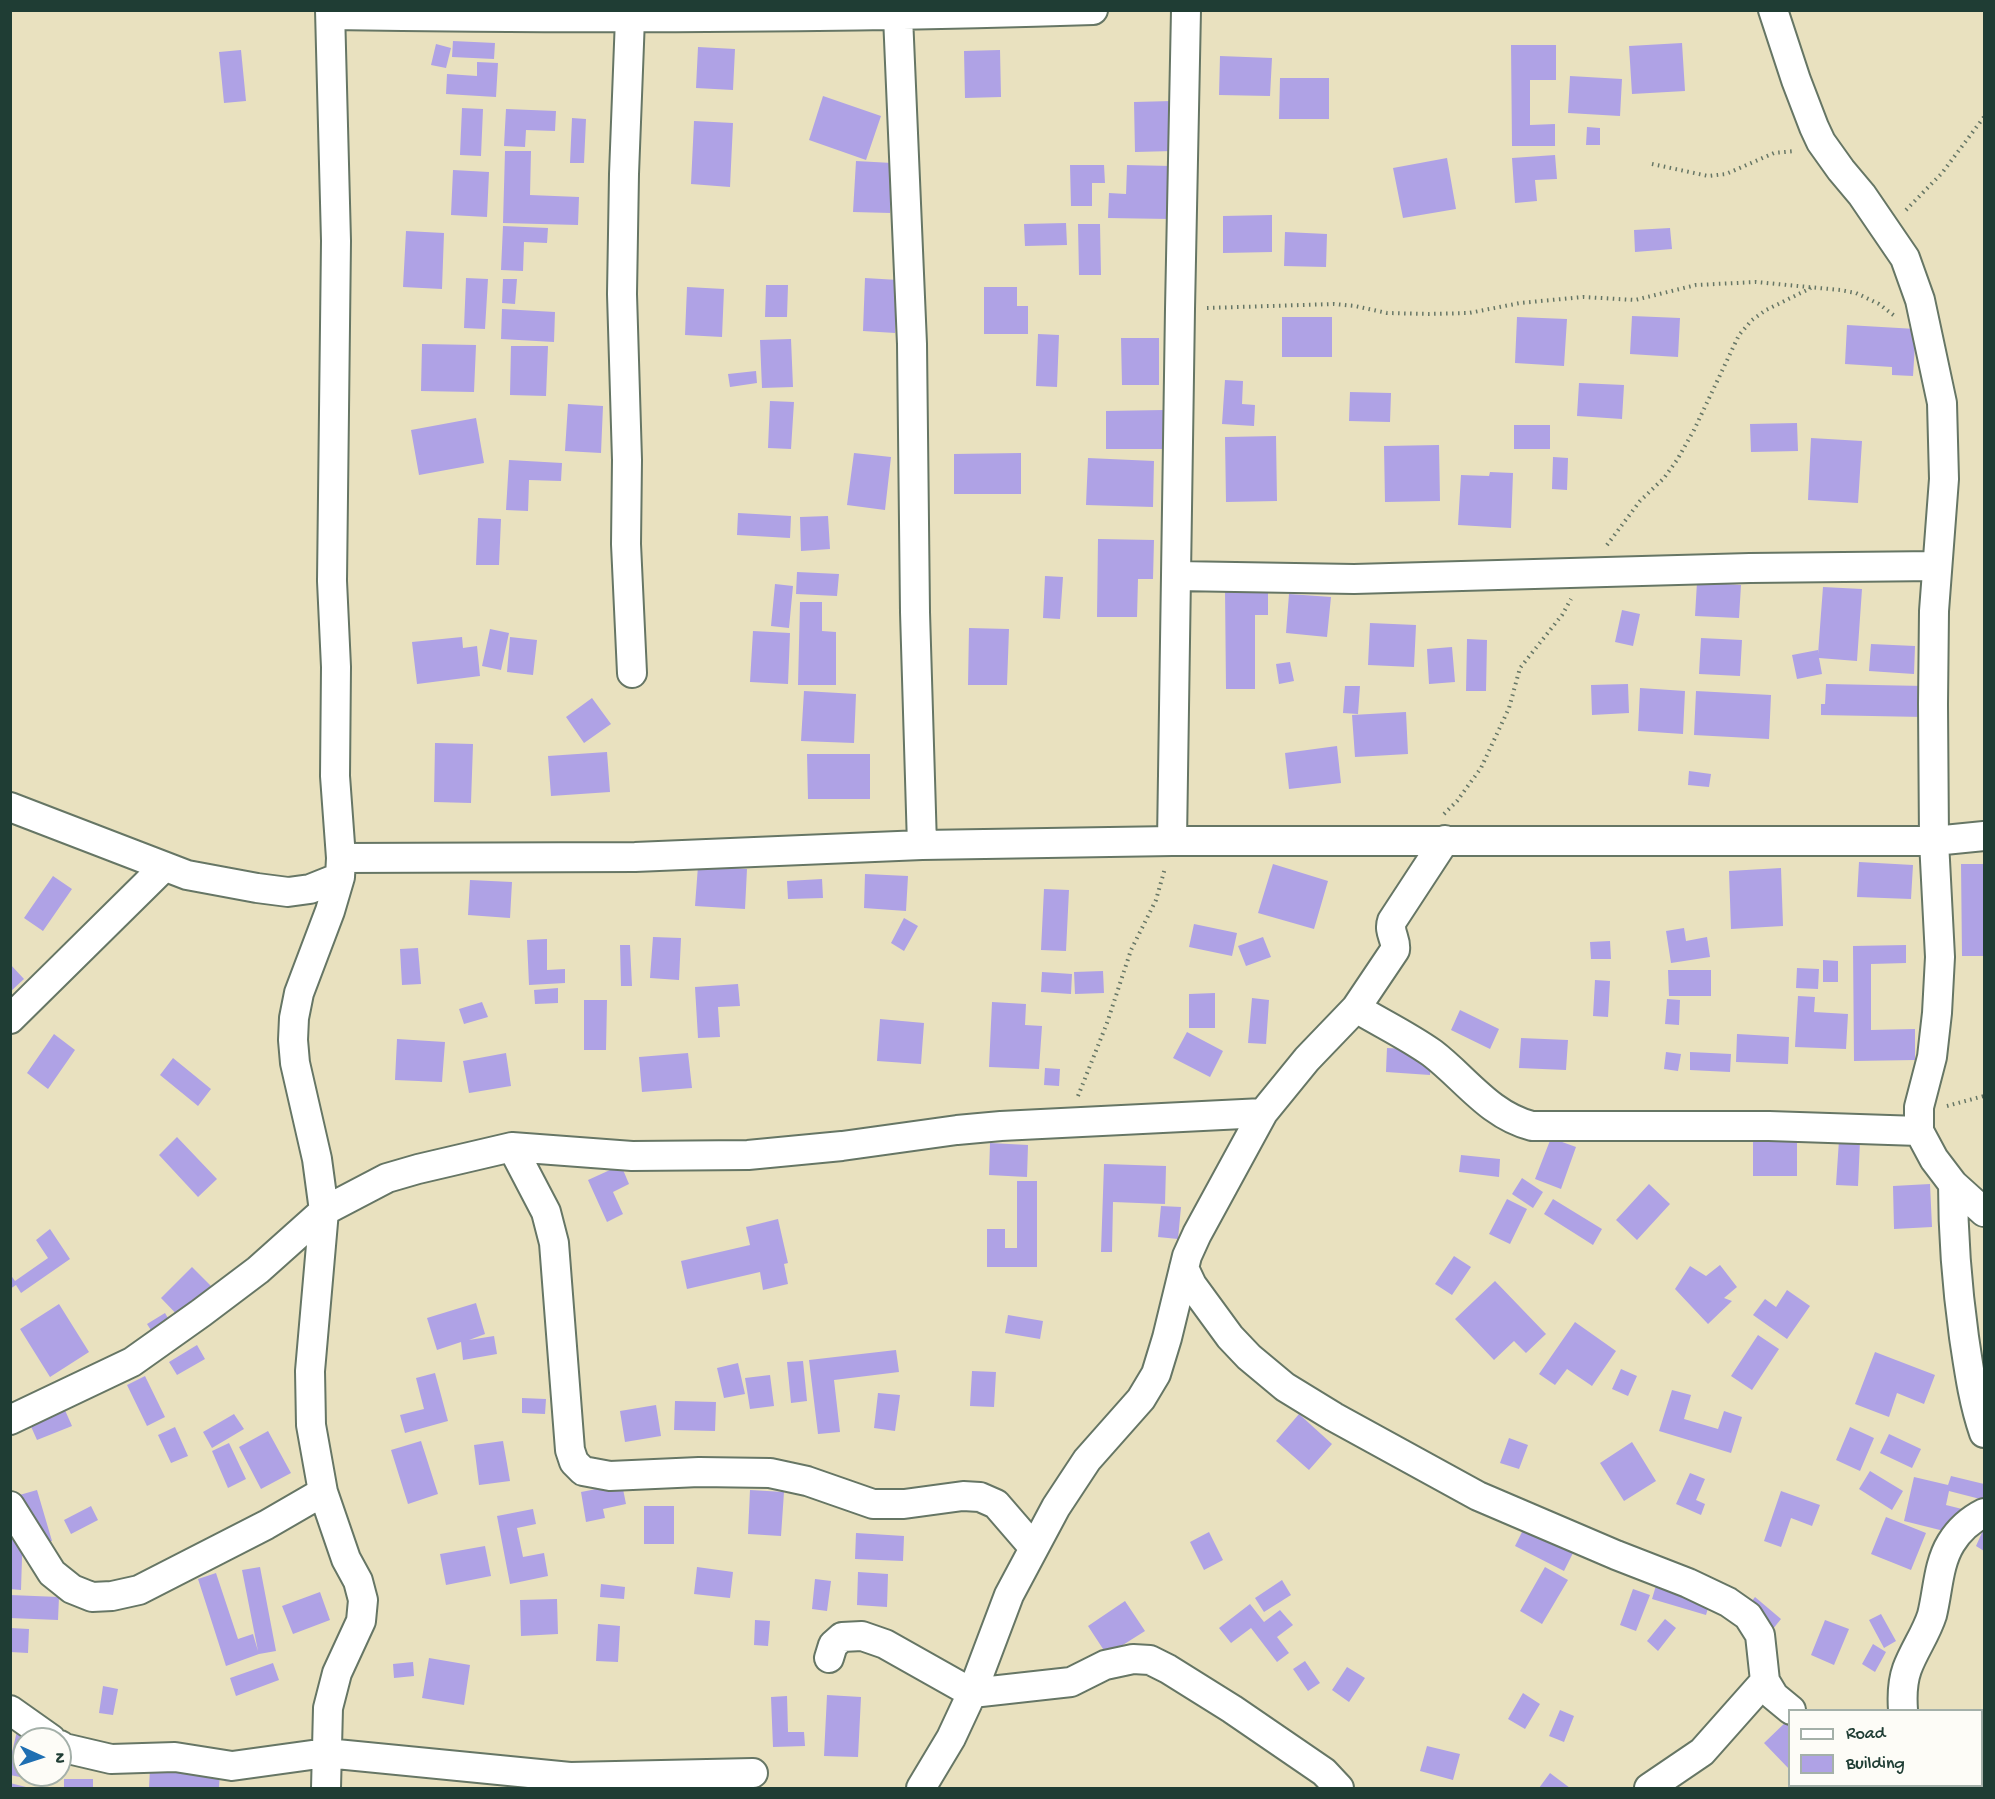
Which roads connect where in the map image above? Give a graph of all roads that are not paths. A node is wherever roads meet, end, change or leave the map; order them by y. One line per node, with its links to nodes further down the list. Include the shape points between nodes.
1 (1093, 10): 5 (street)
2 (1186, 10): 8 (street)
3 (1773, 10): 7 (street, via 1814,127 1905,258 1920,300 1942,403 1944,479)
4 (331, 13): 6 (street); 17 (street, via 336,241 332,581)
5 (898, 16): 6 (street); 15 (street, via 912,344)
6 (630, 18): 9 (street, via 622,294)
7 (1937, 566): 8 (street, via 1354,579); 14 (street, via 1933,657)
8 (1176, 576): 13 (street)
9 (632, 673)
10 (10, 807): 16 (street)
11 (1984, 836): 14 (street)
12 (1431, 840): 13 (street); 14 (street); 18 (street, via 1392,921 1395,951)
13 (1172, 841): 15 (street)
14 (1934, 841): 21 (street, via 1940,957 1937,1013)
15 (922, 845): 17 (street)
16 (164, 867): 17 (street, via 187,875 288,892 310,889); 19 (street)
17 (340, 867): 24 (street, via 330,911 299,993 294,1018 295,1064 317,1159)
18 (1356, 1008): 20 (street); 21 (street, via 1431,1053 1489,1105 1516,1122 1532,1126 1769,1126)
19 (10, 1019)
20 (1263, 1113): 22 (street, via 957,1130 748,1155 632,1156); 26 (street, via 1197,1234)
21 (1919, 1119): 23 (street, via 1934,1159)
22 (512, 1147): 24 (street, via 387,1178); 32 (street, via 546,1212 554,1243 570,1450 583,1471 610,1476 770,1473 807,1481 873,1504 980,1497 996,1504)
23 (1953, 1184): 25 (street); 28 (street, via 1957,1291 1969,1380)
24 (324, 1211): 27 (street, via 258,1270 132,1362); 29 (street, via 310,1371 311,1425)
25 (1984, 1212)
26 (1184, 1268): 32 (street, via 1156,1374 1141,1399 1088,1460); 34 (street, via 1230,1337 1285,1388 1478,1496 1688,1583 1748,1616 1760,1635)
27 (10, 1420)
28 (1984, 1433)
29 (323, 1492): 30 (street, via 139,1590 92,1597 72,1589 52,1573); 41 (street, via 363,1600 362,1621 337,1673 328,1707)
30 (10, 1506)
31 (1984, 1513): 37 (street, via 1966,1524 1950,1544 1925,1634 1906,1671)
32 (1034, 1548): 35 (street, via 1009,1595)
33 (829, 1658): 35 (street, via 833,1645 842,1637 862,1636 885,1644)
34 (1765, 1681): 36 (street, via 1774,1696); 47 (street, via 1702,1752)
35 (972, 1693): 45 (street); 46 (street, via 1071,1682 1105,1665 1150,1660 1232,1709 1324,1772)
36 (1790, 1709)
37 (1903, 1709)
38 (10, 1710): 39 (street)
39 (34, 1727)
40 (72, 1750): 41 (street, via 111,1759 175,1757 232,1766)
41 (326, 1753): 43 (street); 44 (street)
42 (753, 1773): 43 (street)
43 (569, 1783)
44 (326, 1788)
45 (921, 1788)
46 (1339, 1788)
47 (1648, 1788)

